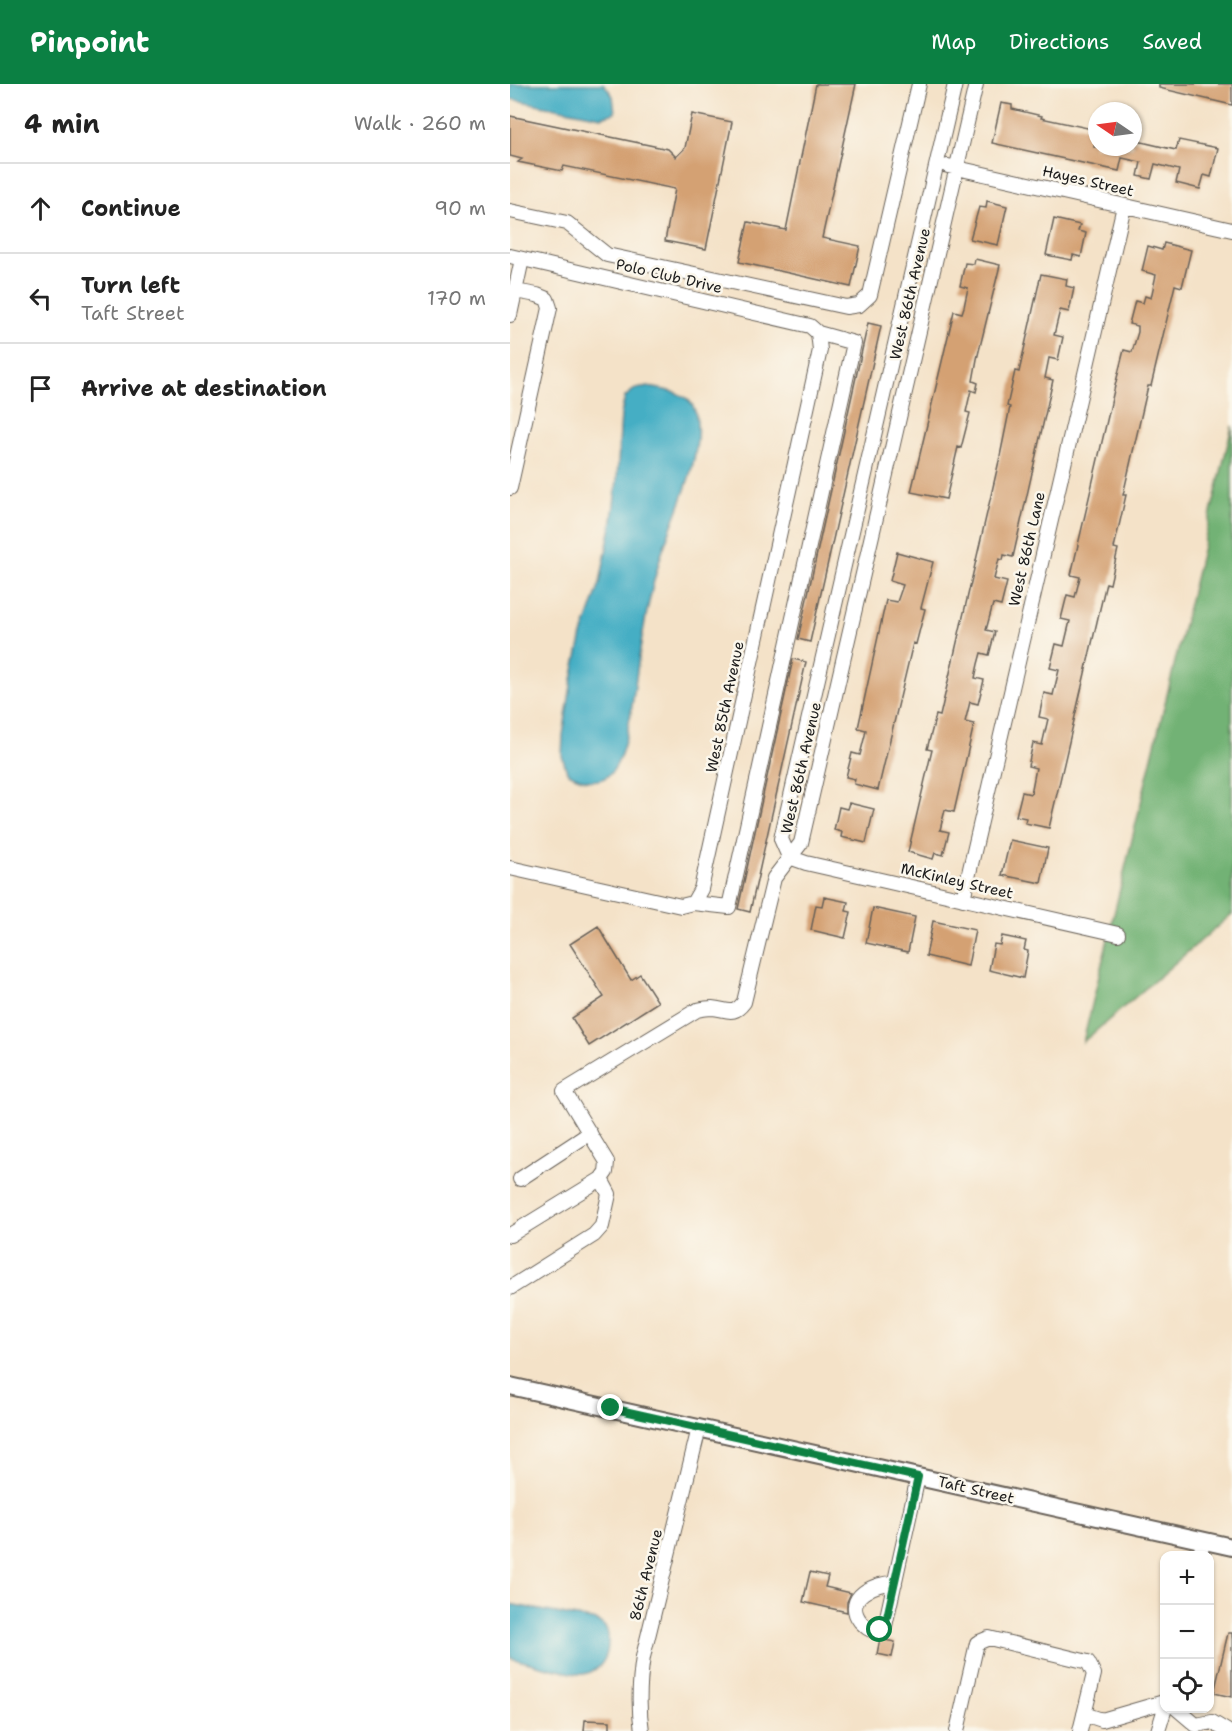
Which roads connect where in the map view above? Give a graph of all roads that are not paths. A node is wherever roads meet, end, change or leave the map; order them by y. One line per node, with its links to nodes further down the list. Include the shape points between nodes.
1 (919, 84): 7 (street, via 870,295 859,305 846,307 607,255 567,223)
2 (955, 84): 4 (street, West 86th Avenue)
3 (976, 84): 5 (street, West 86th Avenue)
4 (937, 164): 5 (street, Hayes Street); 14 (street, West 86th Avenue, via 781,839)
5 (956, 168): 6 (street, Hayes Street); 14 (street, West 86th Avenue, via 801,843)
6 (1124, 206): 8 (street, Hayes Street); 16 (street, West 86th Lane)
7 (510, 211)
8 (1232, 230)
9 (516, 258): 10 (street); 12 (street, Polo Club Drive, via 810,326)
10 (515, 291): 11 (street); 13 (street, via 547,299 550,308)
11 (510, 315)
12 (818, 333): 17 (street, West 85th Avenue, via 818,362 701,888); 17 (street, Polo Club Drive, via 854,343 729,907)
13 (510, 488)
14 (789, 857): 16 (street, McKinley Street); 19 (street, via 774,878 739,1010 697,1010 564,1091)
15 (510, 868): 17 (street, via 681,906)
16 (963, 899): 18 (street, McKinley Street)
17 (693, 903)
18 (1118, 934)
19 (590, 1134): 20 (street); 21 (street, via 607,1162)
20 (520, 1179)
21 (601, 1179): 22 (street); 23 (street, via 609,1194 602,1226)
22 (510, 1235)
23 (510, 1288)
24 (510, 1386): 25 (main road, Taft Street)
25 (699, 1428): 26 (main road, Taft Street); 35 (street, 86th Avenue, via 643,1657 639,1687)
26 (918, 1477): 28 (main road, Taft Street); 29 (street)
27 (1232, 1547): 28 (main road, Taft Street)
28 (1202, 1548)
29 (895, 1582)
30 (1160, 1703): 33 (street, via 1102,1720)
31 (1163, 1713): 38 (street)
32 (1181, 1713): 34 (street)
33 (1084, 1714): 36 (street, via 1094,1674 1088,1662 989,1638 977,1643); 37 (street)
34 (1197, 1728): 39 (street, via 1212,1722)
35 (642, 1731)
36 (957, 1731)
37 (1080, 1731)
38 (1158, 1731)
39 (1227, 1731)

